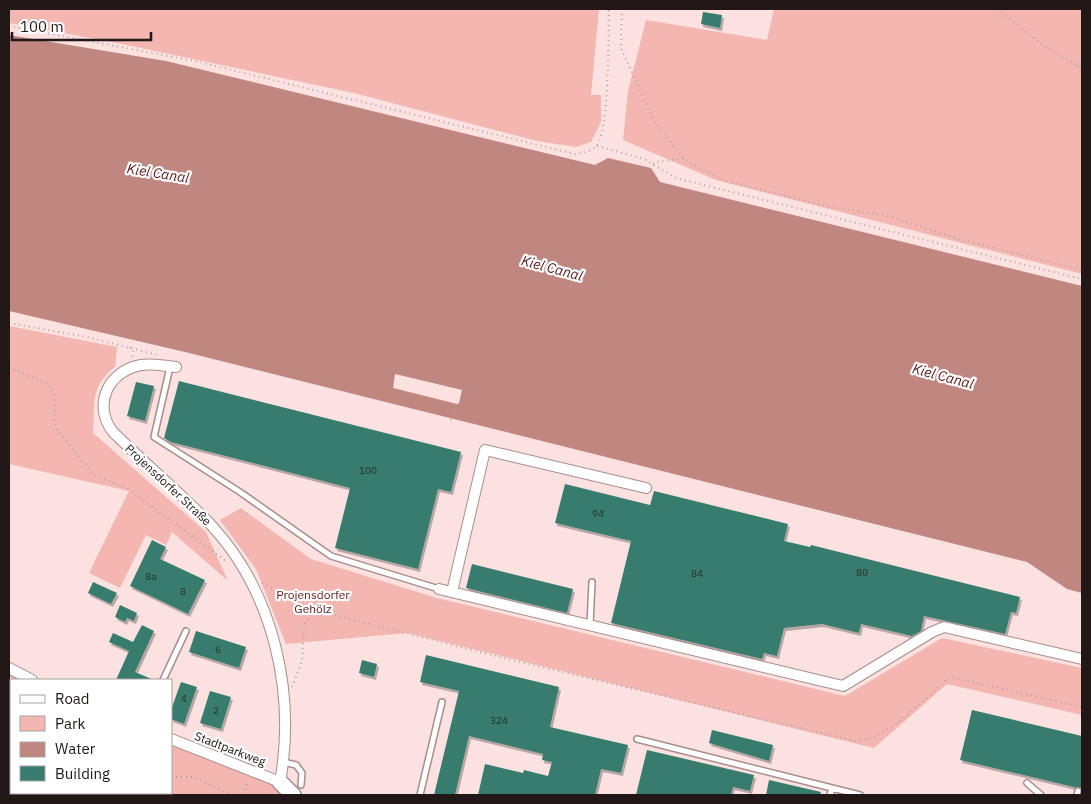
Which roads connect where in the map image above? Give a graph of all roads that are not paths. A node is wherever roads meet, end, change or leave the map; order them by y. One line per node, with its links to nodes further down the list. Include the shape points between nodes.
1 (176, 367): 4 (lane, via 154,437 331,556); 15 (street, Projensdorfer Straße, via 140,365 118,375 104,396 105,420 134,453 213,527 247,576 274,641 282,676)
2 (646, 488): 5 (street, via 485,450)
3 (592, 582): 6 (lane)
4 (439, 589): 5 (street)
5 (452, 592): 6 (street)
6 (590, 625): 8 (street, via 843,686 944,627)
7 (186, 631): 11 (lane)
8 (1082, 659)
9 (9, 668): 10 (street)
10 (30, 679)
11 (163, 679)
12 (442, 702): 20 (lane)
13 (172, 739): 16 (street, Stadtparkweg)
14 (636, 739): 18 (lane)
15 (283, 762): 16 (street, Projensdorfer Straße); 19 (lane, via 296,765 302,773)
16 (280, 782): 19 (street)
17 (1027, 783): 23 (lane)
18 (832, 788): 21 (lane); 22 (lane)
19 (297, 790)
20 (420, 795)
21 (830, 795)
22 (860, 795)
23 (1041, 795)

